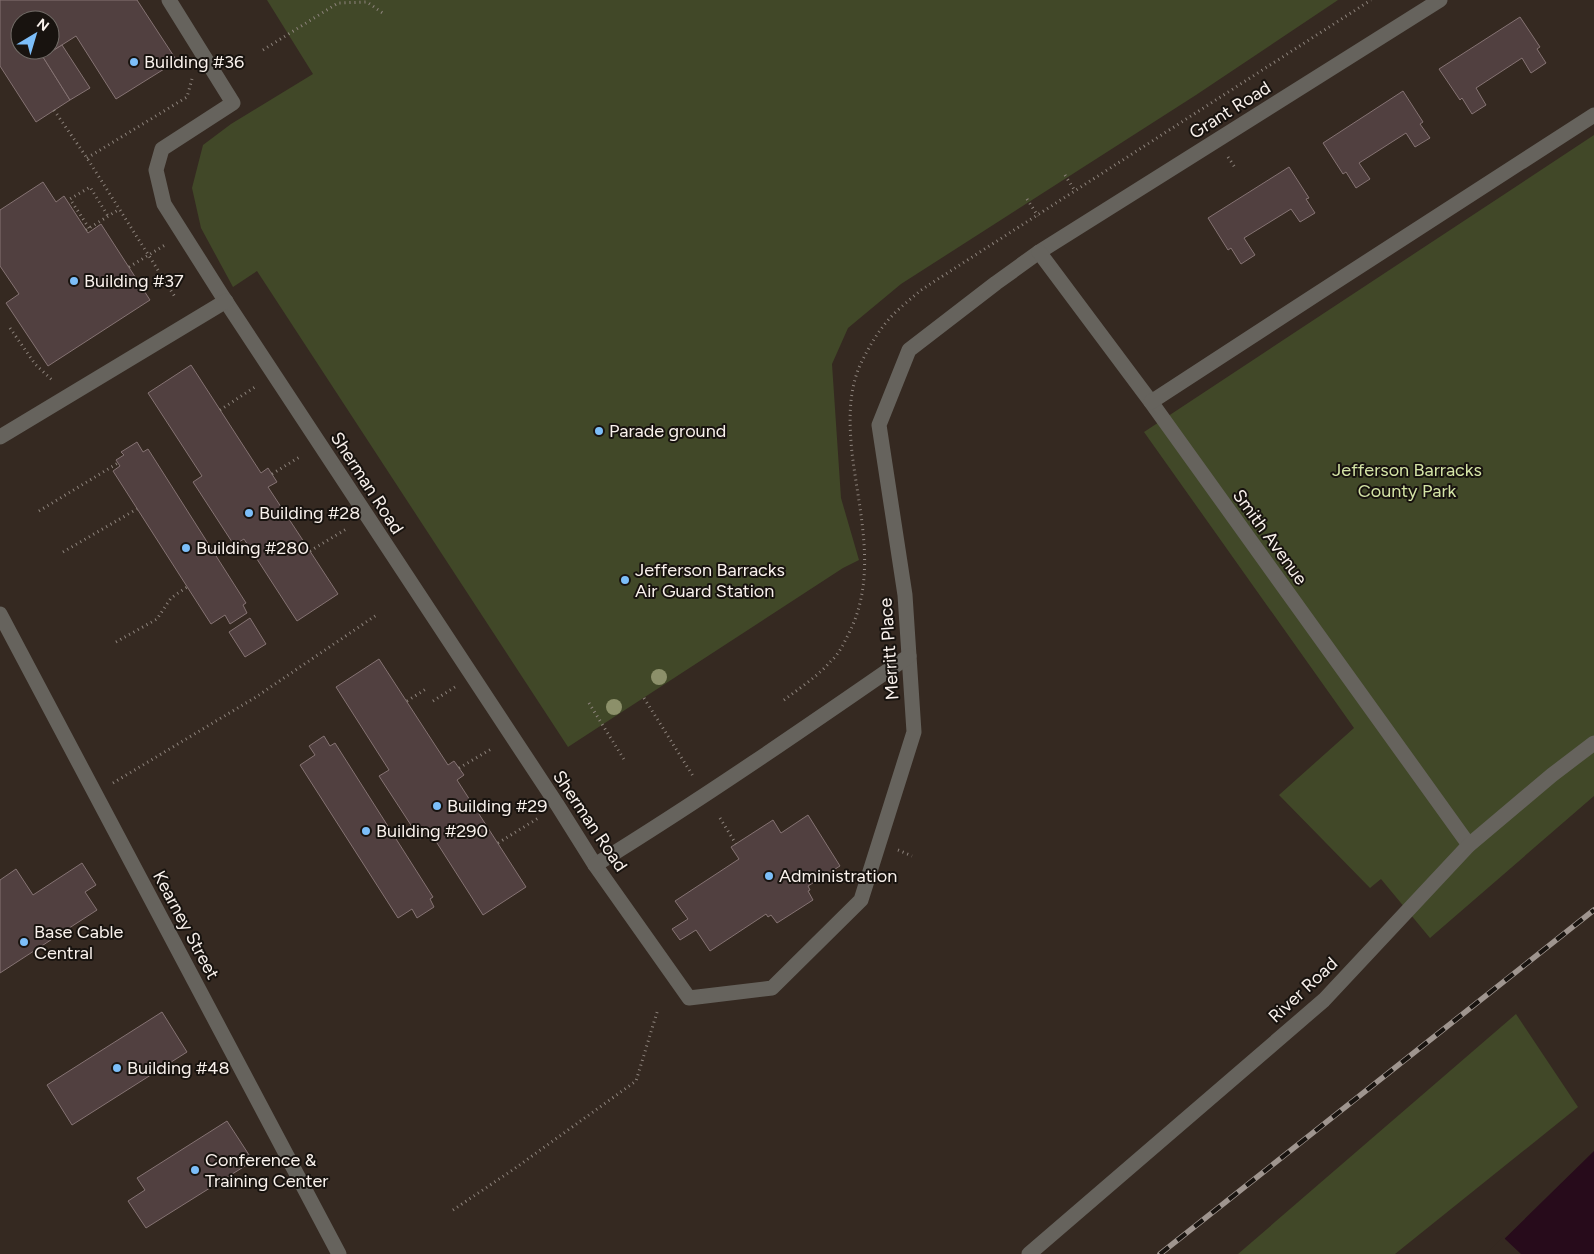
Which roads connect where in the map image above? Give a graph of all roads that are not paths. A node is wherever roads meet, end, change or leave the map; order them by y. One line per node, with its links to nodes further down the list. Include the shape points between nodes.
1 (169, 0): 5 (street, Sherman Road, via 234,103 162,149 156,170 164,204)
2 (1440, 0): 4 (street, Grant Road)
3 (1594, 115): 6 (street)
4 (1039, 252): 6 (street, Smith Avenue); 9 (street, Merritt Place, via 909,350 879,425 905,595)
5 (226, 301): 7 (street); 12 (street, Sherman Road)
6 (1151, 402): 11 (street, Smith Avenue)
7 (0, 437)
8 (0, 614): 14 (street, Kearney Street)
9 (909, 656): 12 (street, via 786,742); 13 (street, Merritt Place, via 914,732 861,900 772,988)
10 (1594, 743): 11 (street, River Road, via 1552,774)
11 (1469, 845): 15 (street, River Road, via 1324,1000)
12 (595, 865): 13 (street, Sherman Road)
13 (689, 998)
14 (338, 1254)
15 (1029, 1254)

